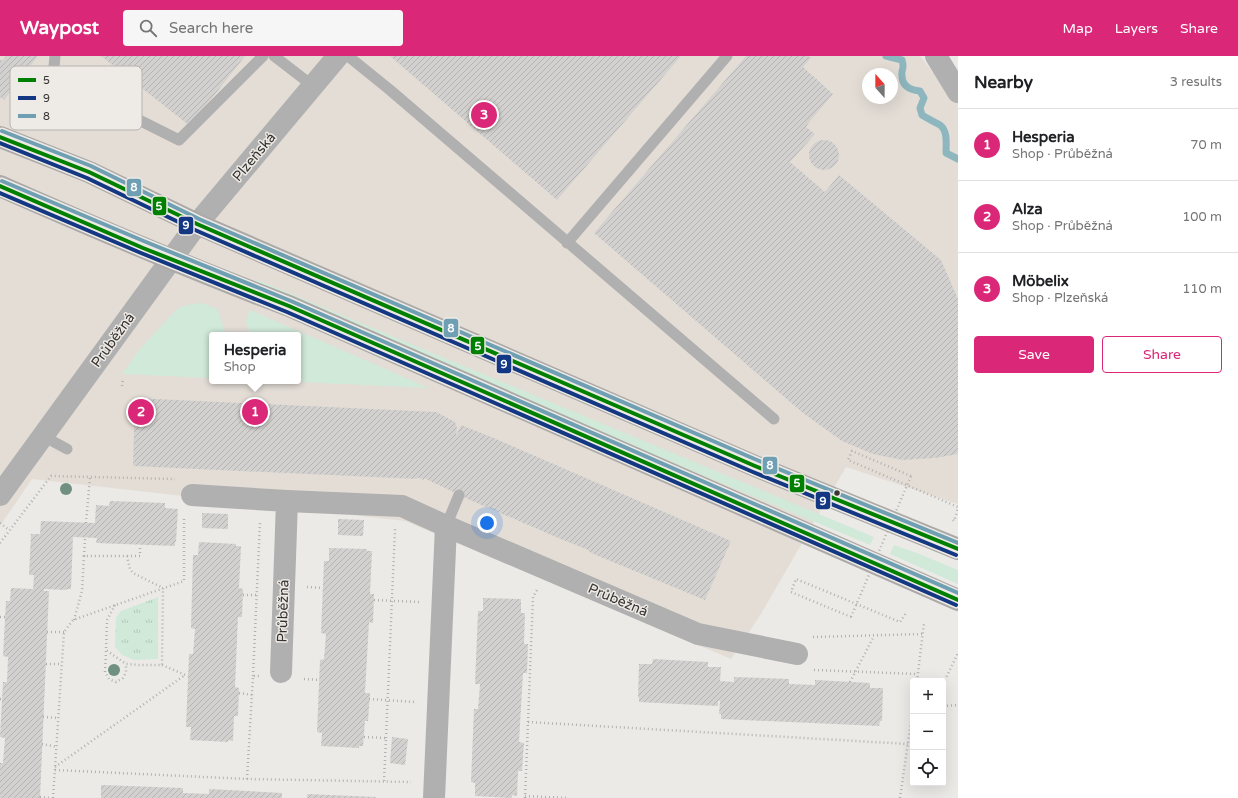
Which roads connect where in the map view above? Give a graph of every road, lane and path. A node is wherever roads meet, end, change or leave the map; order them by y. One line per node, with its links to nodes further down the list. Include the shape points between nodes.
1 (55, 56): 8 (lane)
2 (263, 56): 11 (lane, via 179,140)
3 (274, 56): 9 (lane)
4 (338, 56): 9 (street, Plzeňská)
5 (348, 56): 15 (lane)
6 (727, 56): 15 (lane)
7 (936, 56): 10 (street)
8 (54, 66)
9 (313, 86): 14 (street, Plzeňská)
10 (958, 92)
11 (142, 122)
12 (0, 137): 14 (main road, via 89,172)
13 (0, 186): 16 (main road)
14 (197, 224): 16 (street, Plzeňská); 38 (main road, via 754,466)
15 (567, 243): 19 (lane)
16 (172, 259): 20 (street, Průběžná); 44 (main road, via 289,306)
17 (123, 379): 18 (path)
18 (122, 386)
19 (774, 419)
20 (49, 428): 21 (lane); 23 (street)
21 (67, 449)
22 (90, 477): 27 (path, via 192,480); 32 (path); 34 (path, via 51,476)
23 (3, 487)
24 (459, 494): 33 (lane)
25 (261, 500): 26 (street, Průběžná); 27 (street, Průběžná); 69 (path)
26 (287, 501): 28 (street, Průběžná); 64 (street, Průběžná)
27 (188, 503): 42 (path, via 184,581)
28 (396, 505): 33 (street, Průběžná); 45 (path)
29 (958, 508): 30 (path); 48 (path, bridge, via 848,460 852,451 911,476 851,617 791,592 796,580 900,622)
30 (954, 521)
31 (0, 523): 34 (path)
32 (86, 523)
33 (446, 526): 41 (street, Průběžná); 46 (street)
34 (9, 530): 36 (path)
35 (85, 538): 39 (path)
36 (0, 543)
37 (140, 545): 40 (path, via 140,556)
38 (958, 549)
39 (84, 556): 40 (path); 51 (path, via 82,591)
40 (127, 556): 42 (path, via 133,573)
41 (548, 570): 59 (street, Průběžná, via 698,634); 86 (path, via 533,597)
42 (163, 588): 47 (path); 63 (path)
43 (374, 600): 45 (path)
44 (958, 600)
45 (392, 601): 46 (path); 79 (path)
46 (442, 603): 80 (street)
47 (115, 605): 51 (path); 57 (path, via 108,620)
48 (906, 614)
49 (0, 617): 50 (path)
50 (6, 617)
51 (74, 620): 54 (path)
52 (924, 622): 55 (path)
53 (47, 632): 54 (path)
54 (64, 632): 61 (path)
55 (923, 634): 56 (path); 66 (path)
56 (874, 636): 59 (path, via 800,637); 65 (path)
57 (106, 650): 62 (path); 62 (path, via 105,672 109,679 116,682 123,678)
58 (958, 653): 72 (path)
59 (796, 654): 65 (path, via 795,669)
60 (46, 664): 61 (path)
61 (62, 664): 85 (path)
62 (126, 664): 63 (path)
63 (162, 665): 67 (path)
64 (281, 672)
65 (855, 672): 66 (path); 75 (path)
66 (917, 674): 71 (path)
67 (185, 675): 68 (path); 92 (path)
68 (188, 676)
69 (252, 676): 70 (path); 77 (path)
70 (260, 676)
71 (916, 678)
72 (946, 678)
73 (304, 679): 74 (path)
74 (319, 680)
75 (850, 682)
76 (239, 693): 77 (path)
77 (252, 695): 93 (path)
78 (369, 699): 79 (path)
79 (388, 700): 80 (path); 88 (path)
80 (438, 703): 95 (street)
81 (958, 705): 82 (path)
82 (946, 706)
83 (912, 714): 90 (path)
84 (44, 717): 85 (path)
85 (58, 718): 91 (path)
86 (528, 722): 90 (path); 97 (path)
87 (364, 737): 88 (path)
88 (386, 738): 94 (path)
89 (42, 744): 91 (path)
90 (908, 744): 100 (path)
91 (57, 747): 92 (path)
92 (55, 768): 93 (path); 98 (path)
93 (247, 779): 94 (path)
94 (384, 781): 95 (path)
95 (434, 791)
96 (40, 797): 98 (path)
97 (525, 797): 99 (path)
98 (52, 798)
99 (568, 798)
100 (900, 798)

